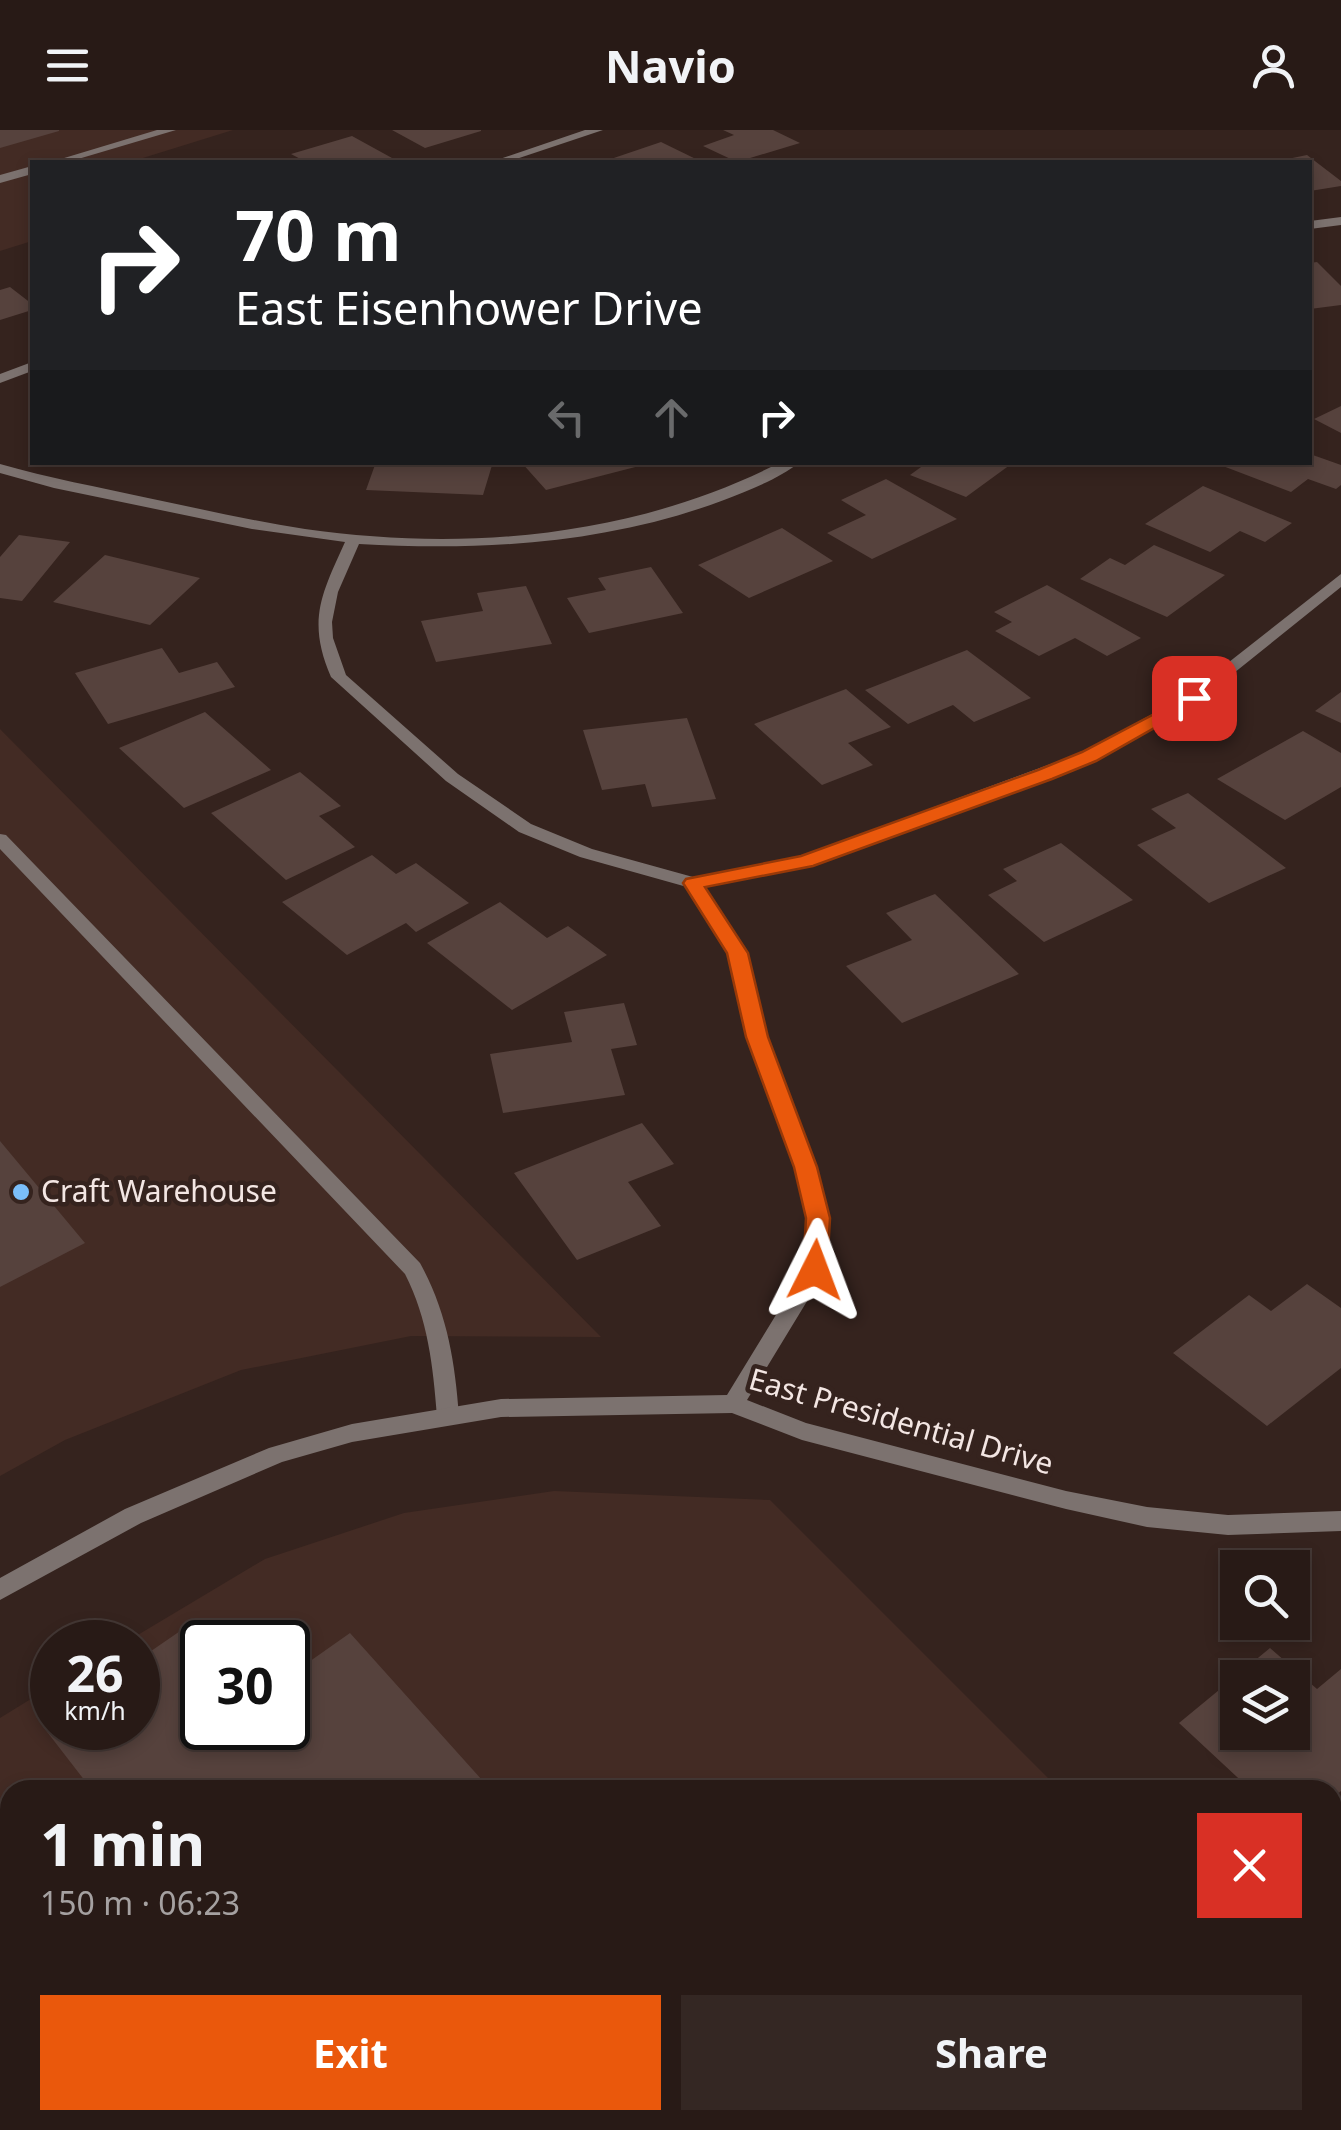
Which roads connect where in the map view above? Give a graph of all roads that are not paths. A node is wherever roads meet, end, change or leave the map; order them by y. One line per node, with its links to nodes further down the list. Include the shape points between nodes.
1 (170, 130): 3 (street)
2 (597, 130): 4 (street)
3 (64, 160)
4 (502, 160)
5 (30, 171): 6 (street)
6 (0, 179)
7 (1341, 221): 8 (street)
8 (1312, 225)
9 (30, 367): 10 (street)
10 (0, 379)
11 (786, 465): 13 (street, via 722,495 607,527 468,542)
12 (0, 468): 13 (street)
13 (354, 539): 16 (street, via 322,621 325,649 340,677 525,828 573,850)
14 (1341, 579): 16 (street, via 1194,698 1089,756 806,861)
15 (0, 839): 18 (street, via 413,1269 443,1340)
16 (693, 883): 17 (street, via 738,953 757,1037 818,1218 815,1270)
17 (733, 1404): 18 (street, East Presidential Drive, via 556,1406); 19 (street, East Presidential Drive, via 802,1431 1147,1517 1228,1525)
18 (448, 1416): 20 (street, East Presidential Drive, via 277,1454 133,1516)
19 (1341, 1521)
20 (0, 1590)

